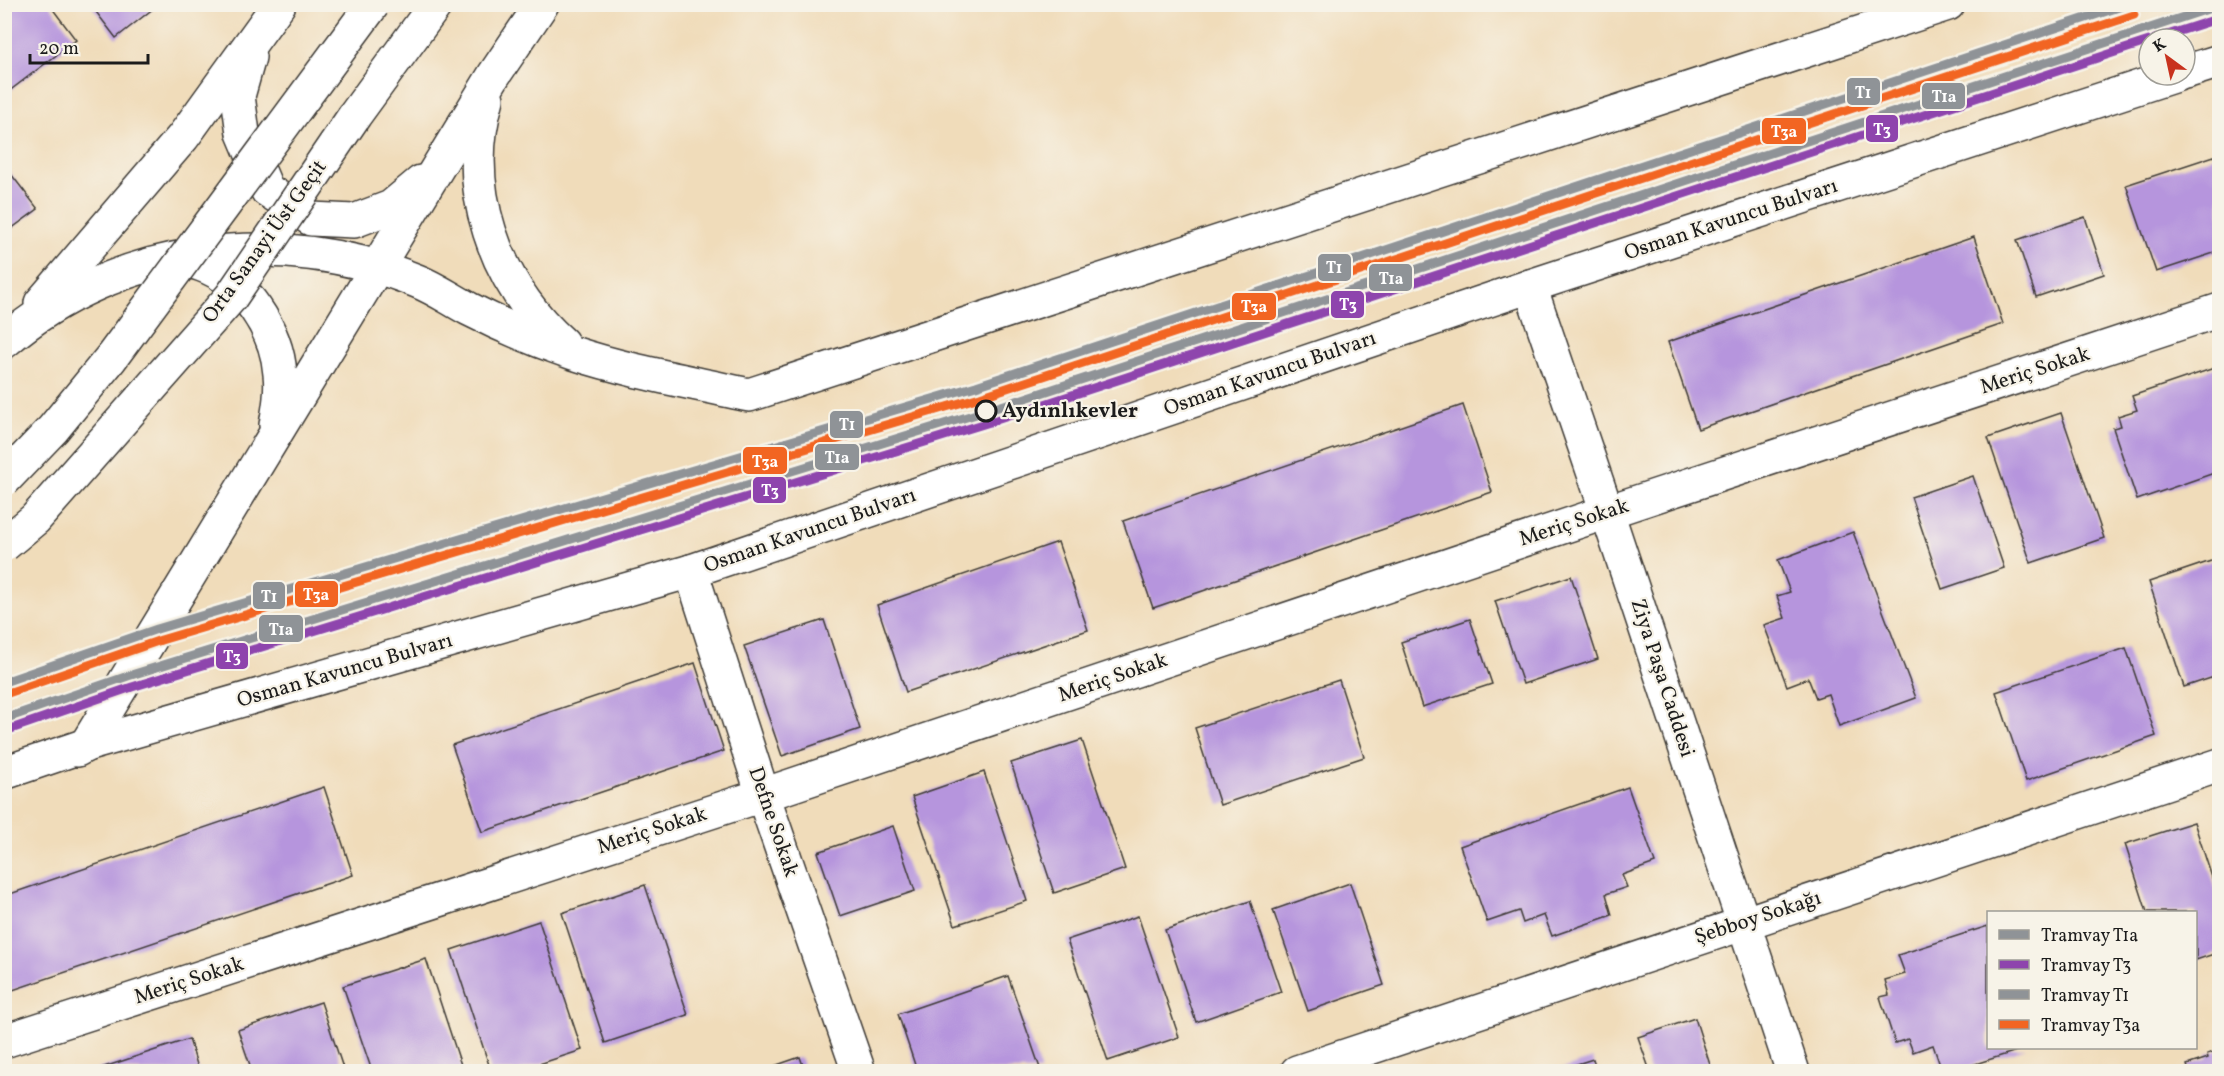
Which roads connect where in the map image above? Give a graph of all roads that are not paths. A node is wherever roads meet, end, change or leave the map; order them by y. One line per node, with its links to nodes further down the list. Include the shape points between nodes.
1 (279, 4): 6 (main road)
2 (373, 4): 19 (main road, bridge, via 111,358 53,429)
3 (436, 4): 21 (main road, Orta Sanayi Üst Geçit, bridge, via 231,297 35,519)
4 (542, 4): 9 (main road)
5 (1948, 4): 17 (main road, via 750,395)
6 (253, 41): 11 (main road, via 238,96 243,133 267,190 311,219 354,221 391,207); 16 (main road, via 183,137)
7 (2220, 61): 8 (main road)
8 (2197, 68)
9 (494, 75): 11 (main road); 17 (main road, via 479,144 484,215 508,277 526,305)
10 (2139, 87): 14 (main road, Osman Kavuncu Bulvarı)
11 (437, 168): 13 (main road)
12 (174, 258): 13 (main road, via 222,251 271,250 309,252); 16 (main road, via 104,279 48,308); 18 (main road, via 203,265 227,280 263,320 280,372 276,426)
13 (377, 266): 17 (main road, via 420,281 469,309); 18 (main road)
14 (1530, 286): 20 (main road, Ziya Paşa Caddesi); 22 (main road, Osman Kavuncu Bulvarı)
15 (2220, 310): 20 (main road, Meriç Sokak)
16 (10, 337)
17 (573, 353)
18 (265, 451): 23 (main road)
19 (4, 480)
20 (1607, 512): 27 (main road, Meriç Sokak); 28 (main road, Ziya Paşa Caddesi)
21 (4, 545)
22 (691, 572): 23 (main road, Osman Kavuncu Bulvarı); 27 (main road, Defne Sokak)
23 (86, 745): 24 (main road); 26 (main road)
24 (4, 773)
25 (2217, 775): 28 (main road, Şebboy Sokağı)
26 (4, 789)
27 (763, 795): 29 (main road, Meriç Sokak); 30 (main road, Defne Sokak)
28 (1742, 924): 31 (main road, Şebboy Sokağı); 32 (main road, Ziya Paşa Caddesi)
29 (4, 1041)
30 (859, 1071)
31 (1297, 1071)
32 (1793, 1071)

